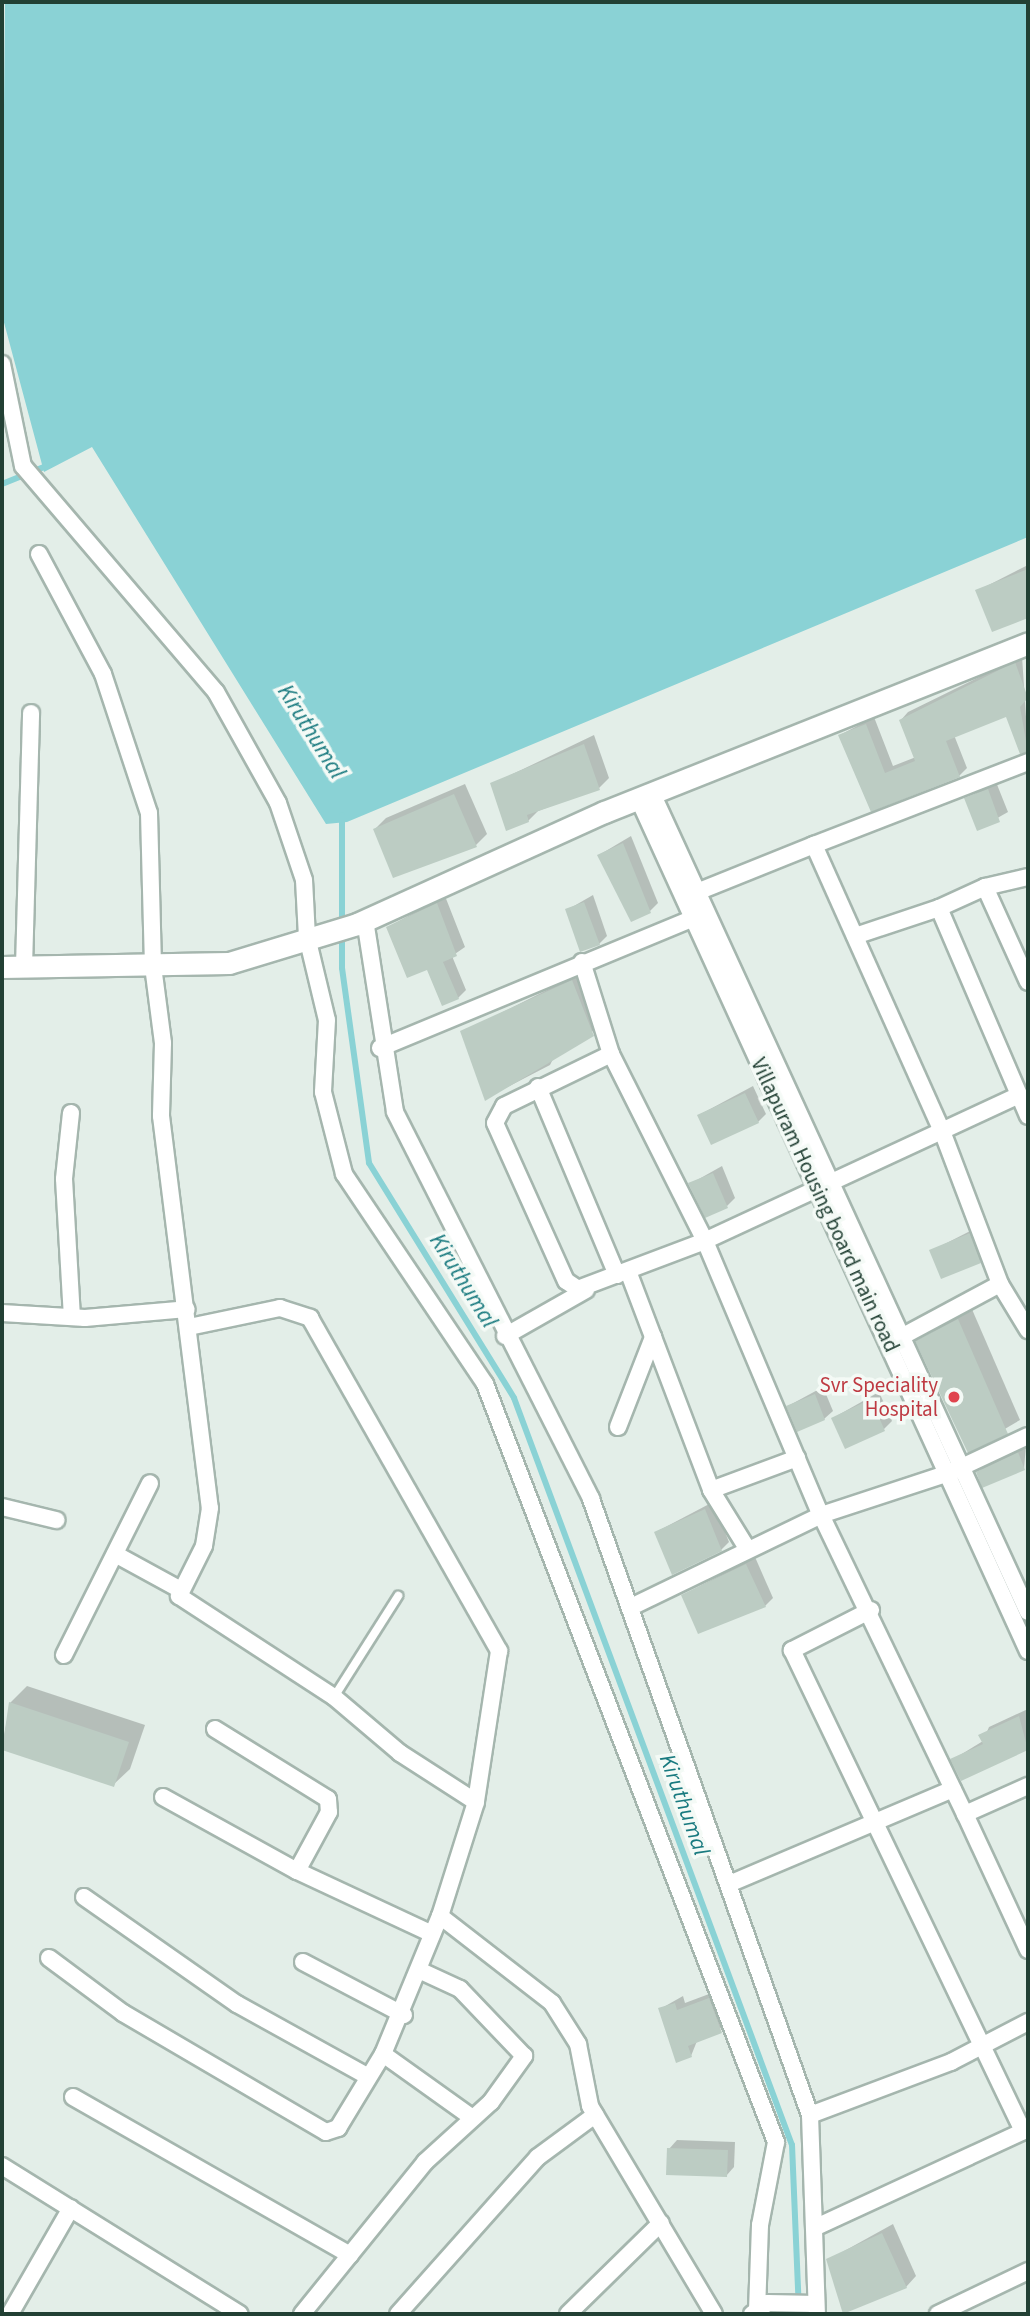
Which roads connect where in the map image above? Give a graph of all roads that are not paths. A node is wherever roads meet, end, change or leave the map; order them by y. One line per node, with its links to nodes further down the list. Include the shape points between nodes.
1 (2, 364): 3 (street)
2 (2, 444): 3 (street)
3 (19, 447): 17 (street, via 23,466 34,481 216,692 278,803 304,880)
4 (39, 554): 19 (street, via 103,674 149,813)
5 (1028, 643): 8 (street)
6 (31, 713): 21 (street)
7 (1028, 762): 9 (street)
8 (645, 795): 12 (street, Villapuram Housing board main road); 14 (street, Villapuram Housing board main road); 15 (street)
9 (814, 845): 12 (street); 16 (street)
10 (1028, 877): 11 (street)
11 (985, 887): 13 (street); 22 (street)
12 (697, 892): 14 (street); 29 (street, Villapuram Housing board main road)
13 (939, 908): 16 (street); 26 (street)
14 (694, 918): 18 (street); 29 (street, Villapuram Housing board main road)
15 (361, 922): 17 (street); 23 (street)
16 (855, 936): 28 (street)
17 (307, 937): 19 (street, via 229,963); 94 (street, via 327,1020 323,1091 344,1174 485,1384 776,2142 760,2225)
18 (582, 962): 23 (street); 24 (street)
19 (153, 966): 21 (street); 34 (street, via 163,1043 161,1116)
20 (2, 967): 21 (street)
21 (23, 967)
22 (1028, 982)
23 (380, 1048): 39 (street, via 395,1112)
24 (611, 1054): 25 (street); 30 (street)
25 (538, 1087): 31 (street); 33 (street, via 504,1106 496,1132 566,1282)
26 (1025, 1107): 28 (street)
27 (71, 1113): 36 (street, via 64,1179)
28 (942, 1131): 29 (street); 32 (street)
29 (825, 1184): 30 (street); 40 (street, Villapuram Housing board main road); 45 (street, Villapuram Housing board main road)
30 (705, 1241): 31 (street); 44 (street)
31 (622, 1273): 33 (street); 41 (street)
32 (1000, 1284): 38 (street); 40 (street)
33 (586, 1290): 39 (street)
34 (187, 1309): 36 (street); 37 (street)
35 (2, 1313): 36 (street)
36 (72, 1317)
37 (189, 1327): 53 (street, via 210,1508 204,1546); 65 (street, via 280,1308 310,1318 499,1651)
38 (1028, 1330)
39 (505, 1336): 55 (street, via 591,1499)
40 (903, 1336): 45 (street, Villapuram Housing board main road)
41 (653, 1337): 42 (street); 47 (street)
42 (618, 1427)
43 (1028, 1436): 45 (street)
44 (797, 1458): 47 (street); 49 (street)
45 (955, 1470): 49 (street); 57 (street, Villapuram Housing board main road); 58 (street, Villapuram Housing board main road)
46 (150, 1483): 52 (street)
47 (711, 1490): 51 (street)
48 (2, 1507): 50 (street)
49 (821, 1515): 51 (street); 56 (street)
50 (56, 1520)
51 (748, 1550): 55 (street)
52 (114, 1554): 53 (street); 59 (street)
53 (179, 1589): 60 (street, via 181,1601)
54 (398, 1596): 60 (lane)
55 (631, 1607): 69 (street)
56 (870, 1611): 63 (street); 67 (street, via 792,1650)
57 (1028, 1612)
58 (1028, 1651)
59 (64, 1655)
60 (334, 1697): 65 (street, via 400,1753)
61 (215, 1729): 68 (street, via 328,1799 329,1812)
62 (1028, 1786): 66 (street)
63 (953, 1789): 66 (street); 67 (street)
64 (163, 1797): 68 (street)
65 (476, 1802): 71 (street)
66 (965, 1814): 73 (street)
67 (872, 1822): 69 (street); 79 (street)
68 (297, 1871): 72 (street)
69 (730, 1884): 84 (street)
70 (84, 1897): 81 (street, via 236,2004)
71 (440, 1916): 72 (street); 83 (street, via 552,2003 578,2044)
72 (432, 1934): 76 (street)
73 (1028, 1950)
74 (49, 1958): 81 (street, via 119,2010 326,2132 338,2128)
75 (303, 1962): 77 (street)
76 (421, 1971): 77 (street); 85 (street, via 460,1989 524,2056)
77 (404, 2015): 80 (street)
78 (1028, 2022): 79 (street)
79 (980, 2045): 84 (street); 86 (street)
80 (383, 2054): 81 (street); 85 (street)
81 (365, 2075)
82 (73, 2097): 91 (street)
83 (595, 2115): 89 (street); 98 (street, via 538,2157)
84 (810, 2115): 90 (street)
85 (471, 2117): 91 (street, via 425,2162)
86 (1026, 2130): 90 (street)
87 (2, 2166): 88 (street)
88 (71, 2208): 95 (street); 96 (street)
89 (661, 2223): 99 (street); 100 (street)
90 (814, 2228): 93 (street)
91 (350, 2255): 97 (street)
92 (1028, 2271): 101 (street)
93 (813, 2307): 94 (street)
94 (759, 2309)
95 (8, 2312)
96 (240, 2314)
97 (302, 2314)
98 (398, 2314)
99 (569, 2314)
100 (714, 2314)
101 (938, 2314)

